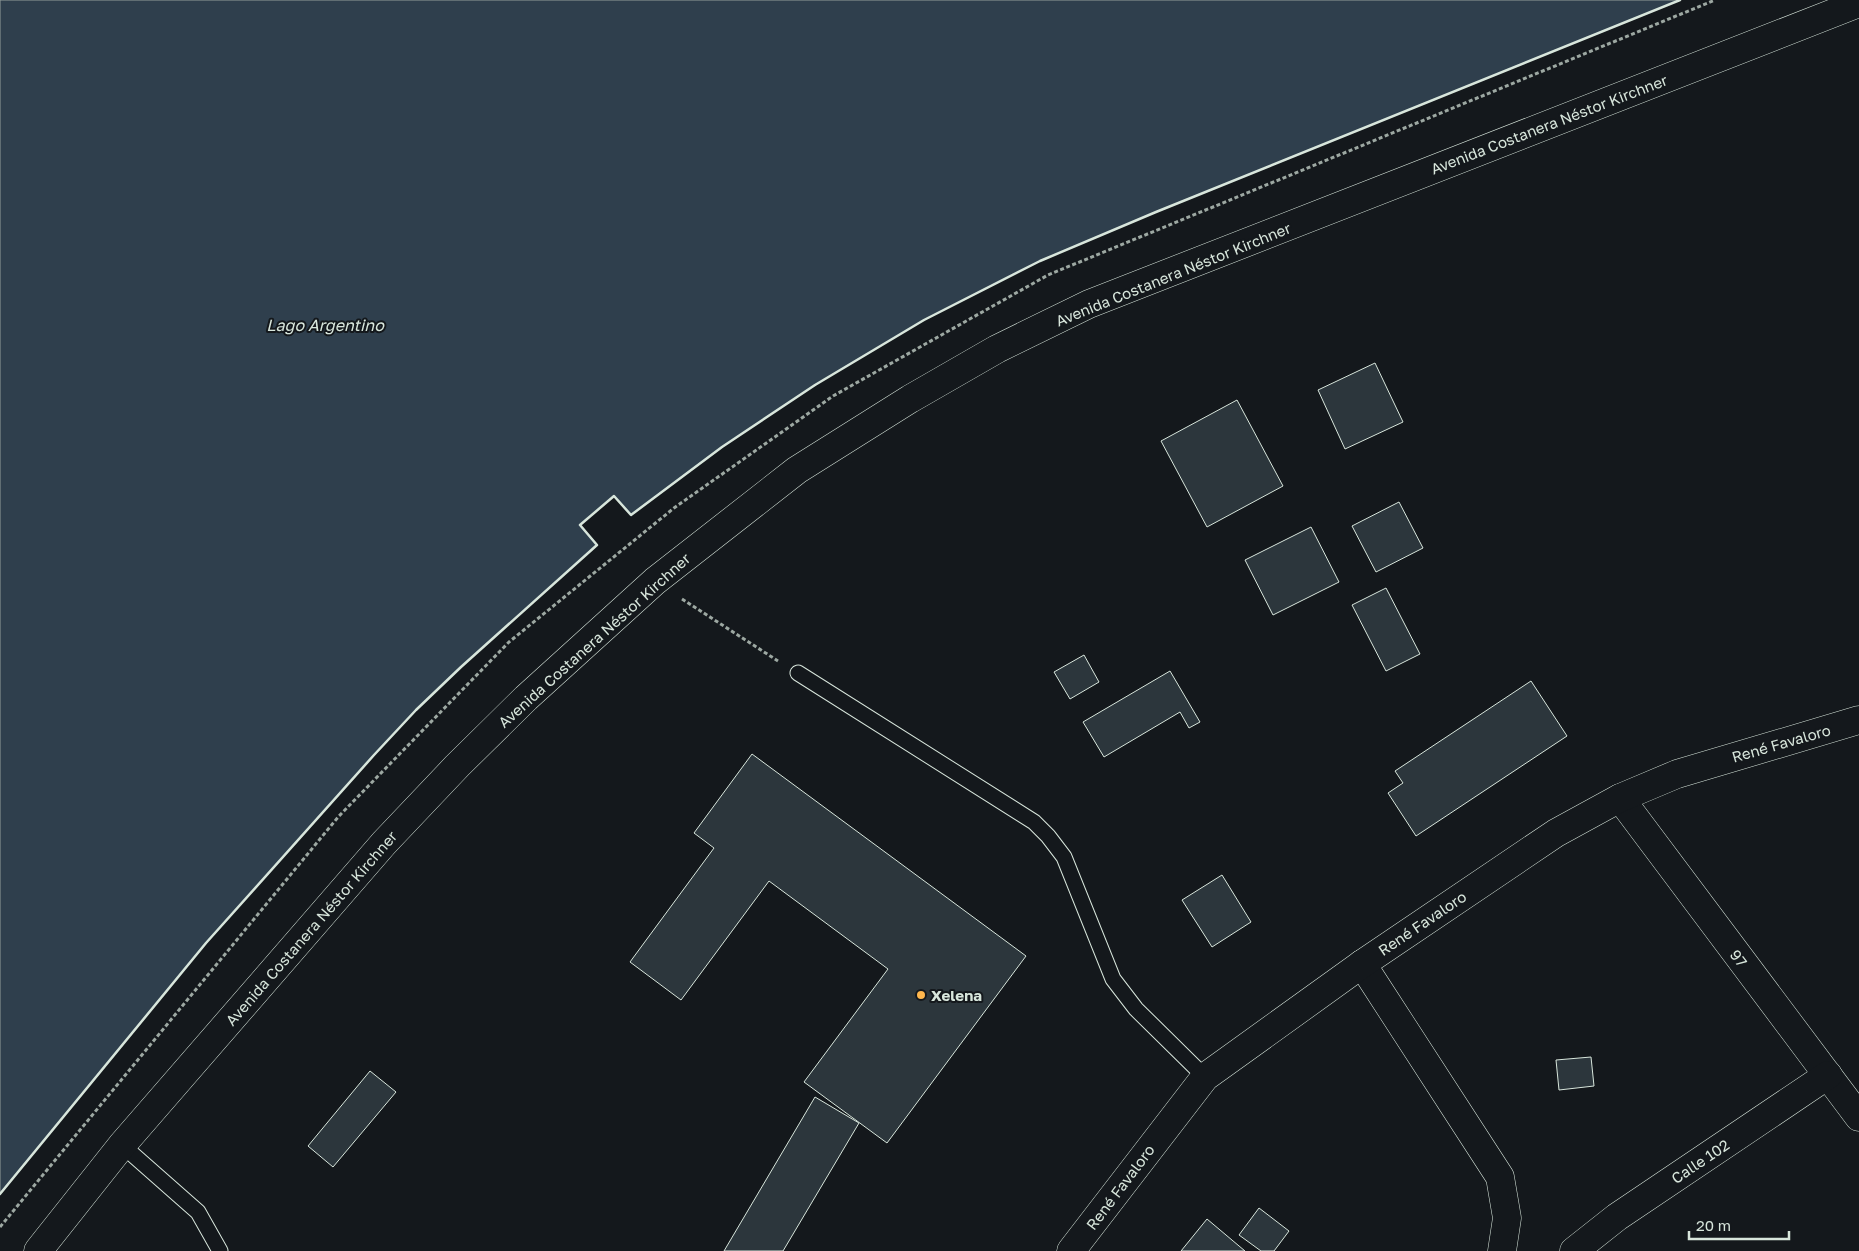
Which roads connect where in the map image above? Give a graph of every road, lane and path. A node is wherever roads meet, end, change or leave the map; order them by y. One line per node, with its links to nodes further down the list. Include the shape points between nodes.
1 (1859, 3): 2 (street, Avenida Costanera Néstor Kirchner, via 1081,308 997,349 797,470)
2 (655, 581): 3 (path); 10 (street, Avenida Costanera Néstor Kirchner, via 526,698 384,843)
3 (798, 673): 8 (lane, via 1034,822 1064,857 1113,979 1136,1009)
4 (1859, 720): 5 (street, René Favaloro, via 1677,774)
5 (1620, 798): 6 (street, René Favaloro, via 1556,833); 7 (street, 97)
6 (1362, 964): 8 (street, René Favaloro); 14 (street, via 1500,1177 1507,1218)
7 (1828, 1075): 9 (street, 97); 15 (street, Calle 102, via 1617,1217)
8 (1205, 1077): 13 (street, René Favaloro)
9 (1859, 1117)
10 (122, 1145): 11 (street, Avenida Costanera Néstor Kirchner); 12 (lane, via 198,1212)
11 (38, 1251)
12 (220, 1251)
13 (1071, 1251)
14 (1502, 1251)
15 (1574, 1251)

